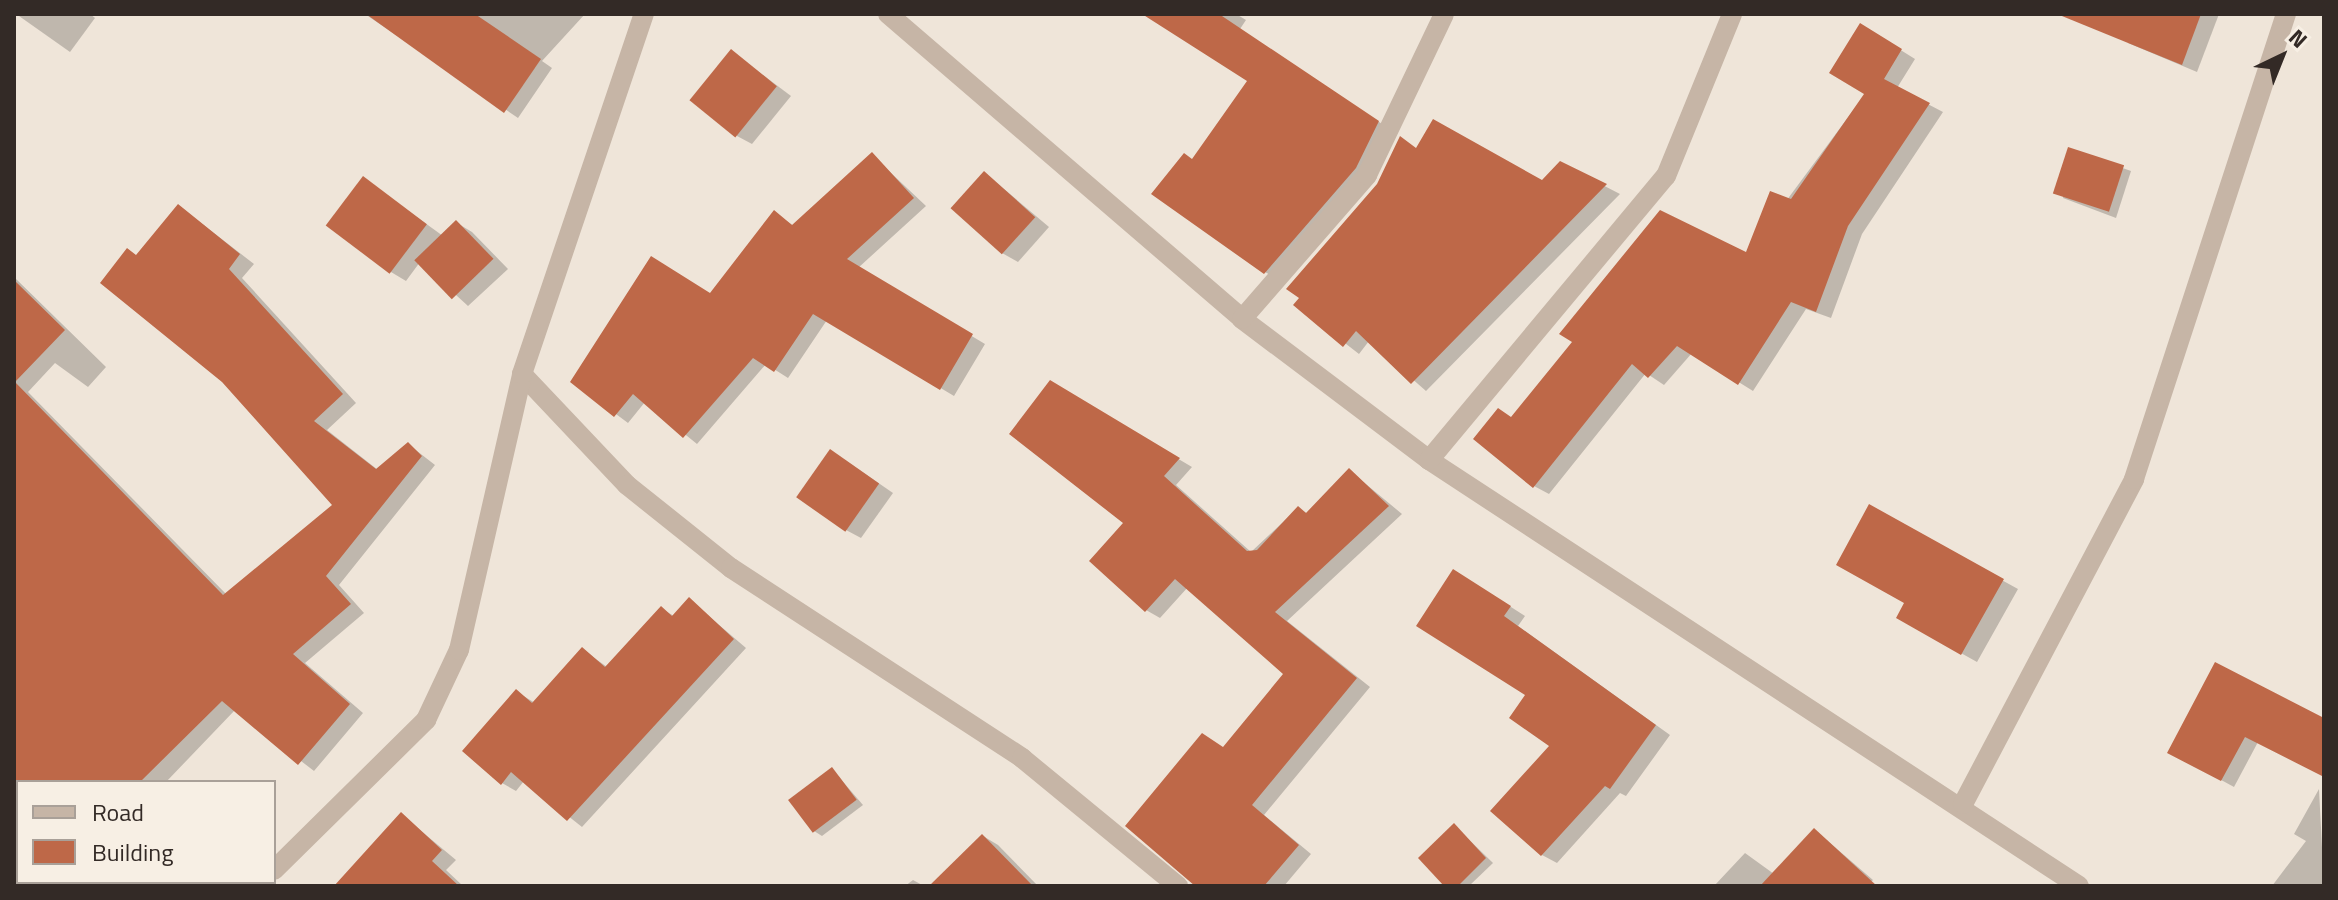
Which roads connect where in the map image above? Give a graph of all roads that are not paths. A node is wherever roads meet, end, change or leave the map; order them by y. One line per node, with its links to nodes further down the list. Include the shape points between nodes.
1 (644, 14): 7 (street)
2 (888, 14): 6 (street)
3 (1444, 14): 6 (street, via 1367,175)
4 (1732, 14): 8 (street, via 1666,176)
5 (2286, 14): 9 (street, via 2134,479)
6 (1242, 319): 8 (street)
7 (522, 374): 10 (street, via 459,650 426,720); 11 (street, via 627,485 731,568 1022,758)
8 (1429, 460): 9 (street)
9 (1963, 804): 12 (street)
10 (276, 868)
11 (1178, 886)
12 (2079, 886)

